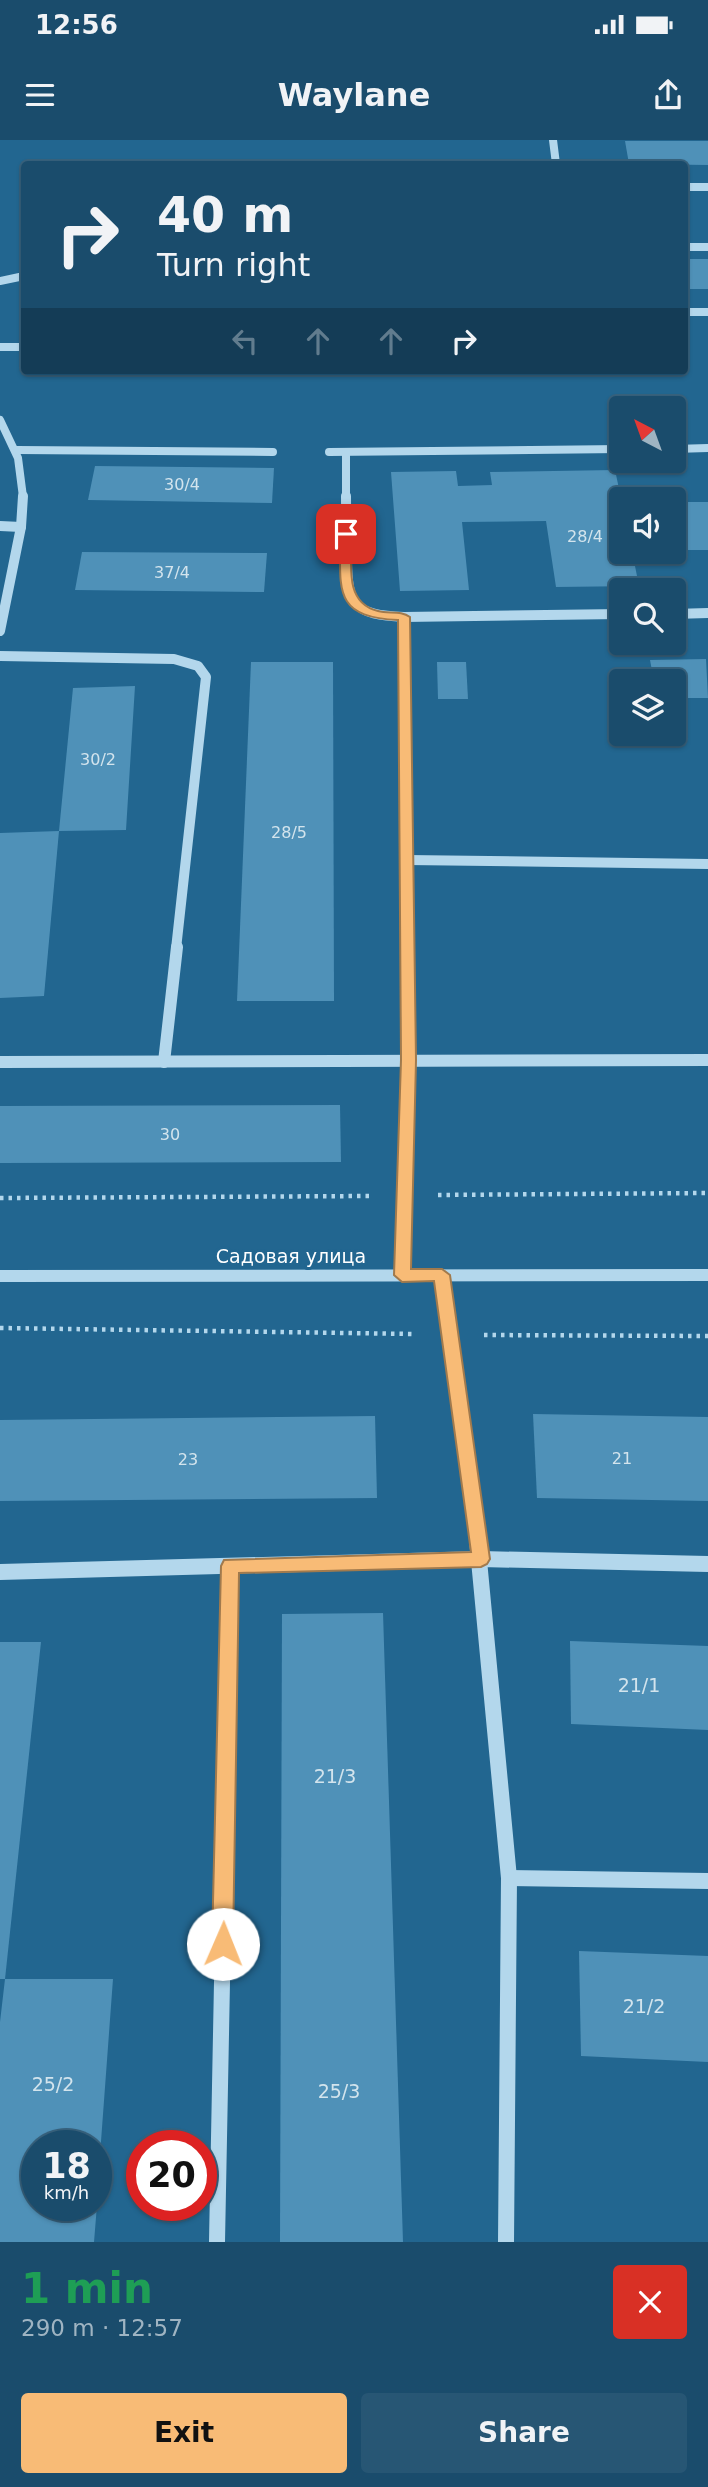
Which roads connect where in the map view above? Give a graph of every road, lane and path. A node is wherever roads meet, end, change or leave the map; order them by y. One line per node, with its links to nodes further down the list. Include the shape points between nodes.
1 (554, 140): 2 (street)
2 (556, 161)
3 (688, 187): 4 (lane)
4 (708, 187)
5 (688, 247): 6 (street)
6 (708, 247)
7 (21, 277): 8 (lane)
8 (0, 281)
9 (688, 312): 10 (street)
10 (708, 312)
11 (0, 347): 12 (street)
12 (21, 347)
13 (0, 420): 17 (lane)
14 (708, 448): 16 (street)
15 (609, 449): 20 (street)
16 (686, 449)
17 (16, 450): 18 (street); 22 (lane, via 24,486)
18 (273, 452)
19 (329, 452): 20 (street)
20 (346, 452): 26 (lane, via 346,589 362,610)
21 (0, 526): 22 (street)
22 (21, 527): 27 (street)
23 (708, 613): 25 (street)
24 (609, 614): 26 (street)
25 (686, 614)
26 (404, 617): 29 (street)
27 (0, 631)
28 (0, 656): 34 (street, via 174,659 198,666 206,677)
29 (407, 860): 30 (street); 31 (street)
30 (708, 864)
31 (409, 1060): 32 (street); 34 (street); 36 (street)
32 (708, 1060)
33 (0, 1062): 34 (street)
34 (164, 1062)
35 (708, 1194): 36 (path)
36 (404, 1195): 37 (path); 38 (street)
37 (0, 1198)
38 (402, 1275): 39 (street, Садовая улица); 41 (street, Садовая улица)
39 (442, 1275): 40 (street, Садовая улица); 43 (street)
40 (708, 1275)
41 (0, 1276)
42 (0, 1328): 43 (path)
43 (450, 1335): 44 (path); 45 (street)
44 (708, 1336)
45 (481, 1559): 46 (street); 47 (street); 49 (lane)
46 (708, 1564)
47 (230, 1566): 48 (street); 51 (lane)
48 (0, 1572)
49 (509, 1878): 50 (street); 52 (street)
50 (708, 1881)
51 (217, 2242)
52 (506, 2242)

